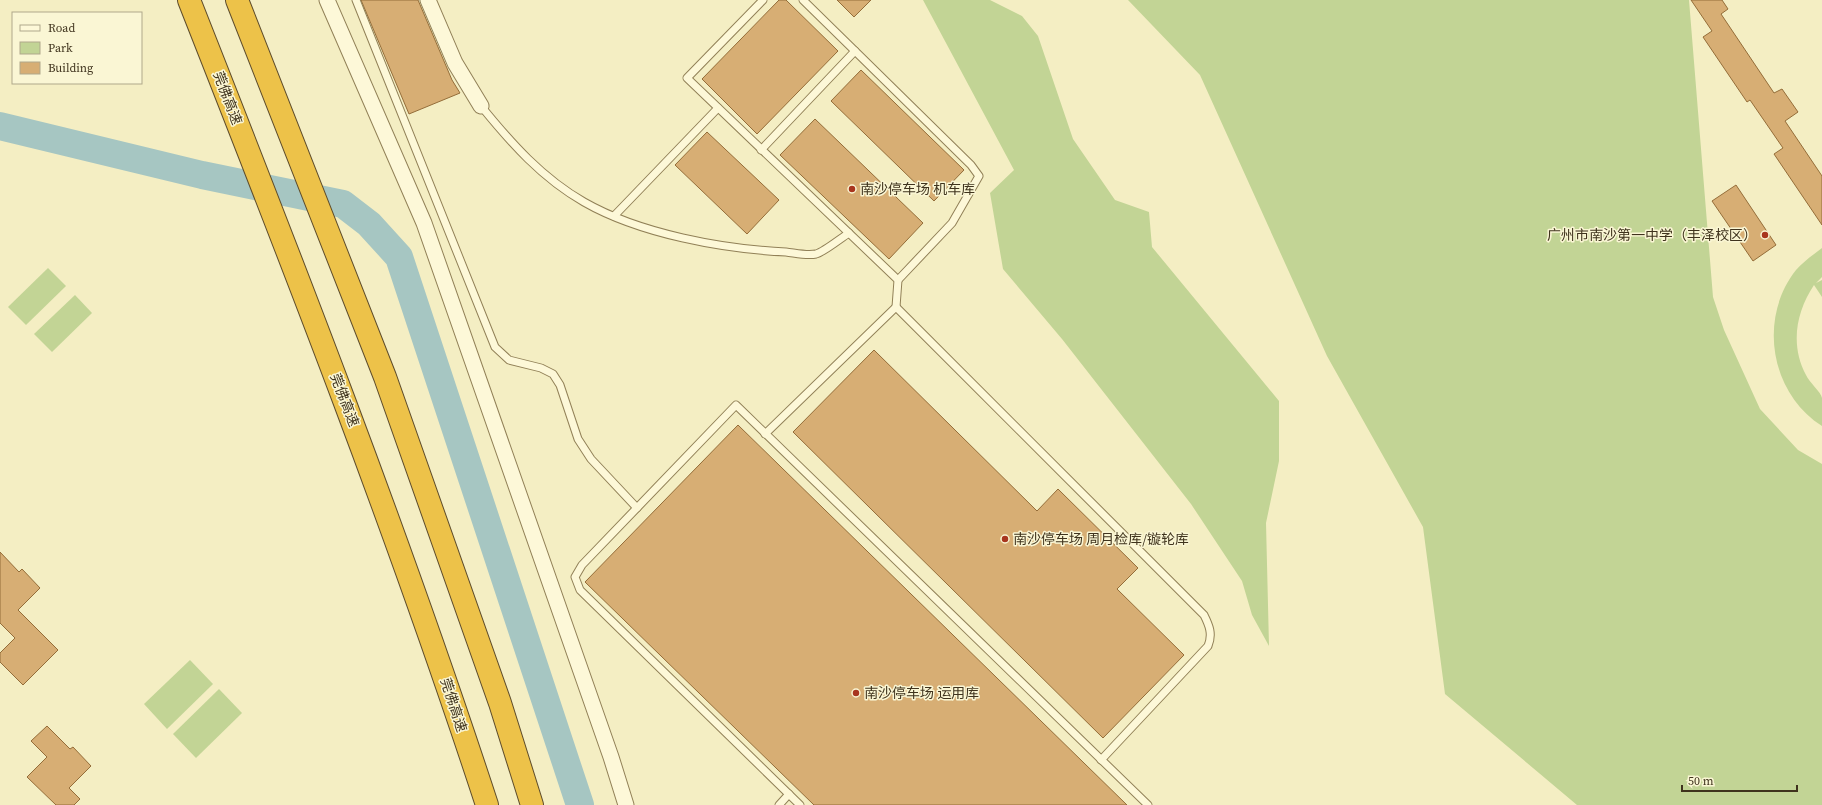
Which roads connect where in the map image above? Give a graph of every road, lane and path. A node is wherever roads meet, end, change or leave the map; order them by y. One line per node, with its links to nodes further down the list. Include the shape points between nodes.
1 (189, 0): 20 (highway, 莞佛高速, via 350,412 444,675)
2 (237, 0): 21 (highway, via 385,377 500,703)
3 (327, 0): 22 (street, via 424,223)
4 (356, 0): 17 (lane, via 495,347 509,360 553,374 560,385 578,439 590,459)
5 (428, 0): 9 (street, via 455,63)
6 (763, 0): 10 (lane, via 687,78)
7 (803, 0): 8 (lane)
8 (855, 51): 11 (lane); 14 (lane, via 972,165 979,176 952,223)
9 (481, 106): 12 (lane, via 508,139 537,167 584,202)
10 (718, 108): 11 (lane); 12 (lane)
11 (761, 150): 13 (lane)
12 (614, 216): 13 (lane, via 668,234 751,250 816,254)
13 (849, 233): 14 (lane)
14 (898, 280): 15 (lane)
15 (896, 306): 16 (lane); 18 (lane, via 1204,615 1210,628 1208,646)
16 (766, 434): 17 (lane, via 736,406); 18 (lane)
17 (637, 508): 19 (lane, via 582,565 575,577 580,590)
18 (1101, 760): 25 (lane)
19 (789, 794): 23 (lane); 24 (lane)
20 (486, 805)
21 (532, 805)
22 (626, 805)
23 (779, 805)
24 (800, 805)
25 (1148, 805)

